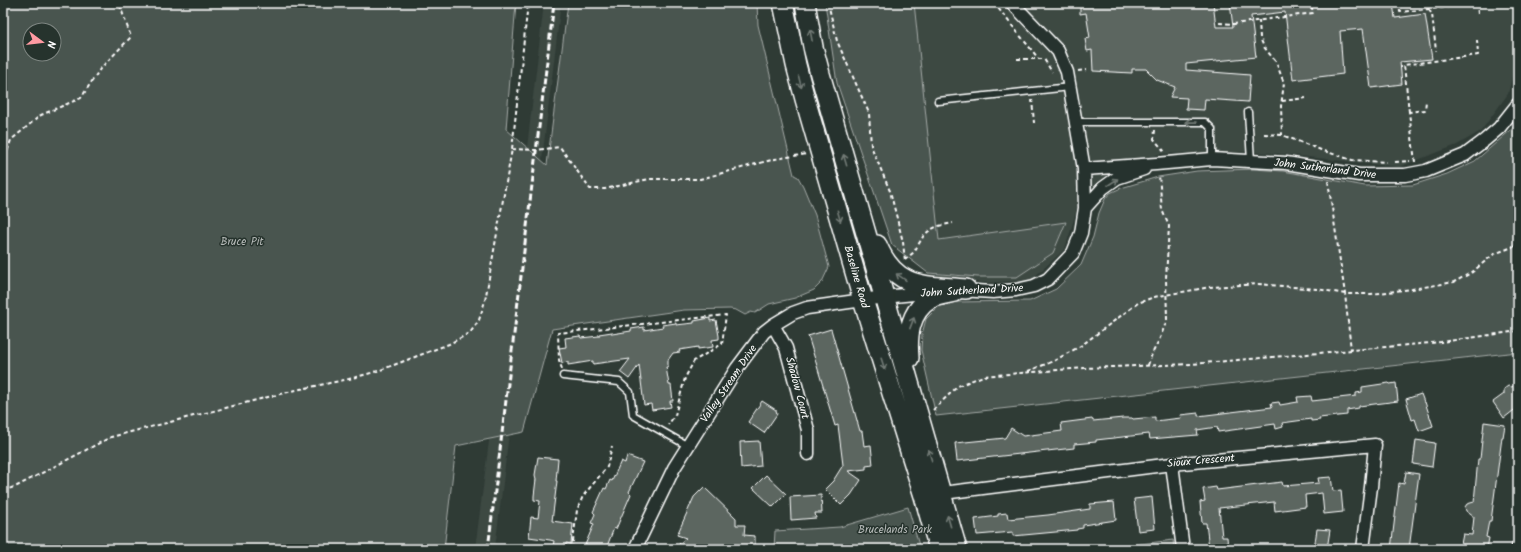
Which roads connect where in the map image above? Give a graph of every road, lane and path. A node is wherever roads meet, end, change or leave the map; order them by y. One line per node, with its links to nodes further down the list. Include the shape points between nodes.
1 (119, 3): 42 (path, via 131,37 100,69 81,98 42,115 11,140)
2 (528, 3): 37 (path)
3 (783, 3): 38 (main road, Baseline Road, one-way to 38, via 796,65)
4 (805, 3): 47 (main road, Baseline Road, one-way to 4, via 820,74)
5 (828, 3): 51 (path, via 837,41 869,113 871,146 890,191)
6 (994, 3): 18 (path)
7 (1012, 3): 23 (street, John Sutherland Drive, via 1058,51)
8 (1311, 3): 14 (path, via 1313,13)
9 (1399, 3): 12 (path, via 1400,12)
10 (1427, 3): 12 (path)
11 (1477, 3): 12 (path); 13 (path)
12 (1428, 9): 17 (path, via 1432,14)
13 (1478, 15)
14 (1259, 20): 15 (path, via 1234,24); 27 (path, via 1260,38 1276,62 1284,83)
15 (1220, 23)
16 (1477, 40): 31 (path, via 1478,55 1404,65)
17 (1436, 51)
18 (1038, 58): 19 (path); 22 (path, via 1044,58)
19 (1017, 59)
20 (1087, 70): 21 (path)
21 (1077, 71)
22 (1052, 72)
23 (1070, 87): 24 (lane); 32 (street, John Sutherland Drive)
24 (1036, 90): 26 (lane); 34 (path, via 1032,100)
25 (1306, 98): 27 (path)
26 (938, 100)
27 (1282, 101): 36 (path)
28 (1426, 101): 31 (path, via 1425,110)
29 (1518, 104): 43 (street, John Sutherland Drive, via 1499,128 1465,155 1426,171)
30 (1248, 112): 41 (lane)
31 (1409, 112): 43 (path)
32 (1075, 122): 33 (lane); 45 (street, John Sutherland Drive)
33 (1156, 122): 39 (path, via 1154,139); 40 (lane, one-way to 33, via 1212,129 1204,122)
34 (1034, 123)
35 (1264, 134): 36 (path)
36 (1282, 135): 43 (path, via 1352,160)
37 (512, 149): 38 (path, via 560,147 590,189 605,189 650,179 700,180 775,159); 70 (path, via 485,301 479,320 470,333 449,344 378,371 111,437)
38 (820, 151): 57 (main road, Baseline Road, one-way to 57)
39 (1167, 154)
40 (1212, 159): 41 (street, John Sutherland Drive); 44 (street, John Sutherland Drive)
41 (1251, 161): 46 (street, John Sutherland Drive, via 1286,163)
42 (3, 164)
43 (1416, 167): 46 (street, John Sutherland Drive, via 1405,175 1366,176)
44 (1158, 168): 45 (street, John Sutherland Drive); 48 (street, John Sutherland Drive, one-way to 44, via 1103,188 1117,178); 54 (path, via 1162,210 1169,226)
45 (1084, 169): 48 (street, John Sutherland Drive)
46 (1326, 170): 55 (path)
47 (856, 198): 53 (main road, one-way to 47, via 915,284 891,270 882,258); 56 (main road, Baseline Road)
48 (1085, 208): 53 (street, John Sutherland Drive, via 1081,233 1073,253 1048,279 1034,286 1016,290 993,292)
49 (953, 223): 51 (path, via 930,230)
50 (1518, 245): 55 (path, via 1494,254 1471,273 1454,282 1371,294)
51 (905, 260): 52 (path)
52 (905, 268)
53 (966, 289): 56 (street, John Sutherland Drive); 64 (main road, one-way to 53, via 908,344 911,323 930,299)
54 (1167, 294): 55 (path, via 1210,287 1258,284); 61 (path, via 1167,320); 62 (path, via 1138,304 1082,345 1054,361)
55 (1345, 294): 60 (path)
56 (884, 297): 57 (street, Valley Stream Drive); 64 (main road, Baseline Road)
57 (863, 300): 58 (street, Valley Stream Drive, via 793,312); 71 (main road, Baseline Road, one-way to 71)
58 (773, 325): 67 (street, Valley Stream Drive, via 764,332 737,368); 68 (street, Shadow Court, via 786,348 808,430)
59 (1518, 331): 60 (path, via 1441,342)
60 (1352, 350): 61 (path, via 1192,364)
61 (1148, 365): 62 (path)
62 (1025, 372): 64 (path, via 983,376 958,386 944,398)
63 (563, 376): 65 (lane, via 619,382 630,392 633,415); 65 (path, via 559,360 558,333 726,315 722,344 694,361 675,415)
64 (923, 407): 71 (main road, Baseline Road, one-way to 64)
65 (664, 432): 67 (lane)
66 (612, 446): 72 (path, via 607,467 583,496 577,510)
67 (688, 446): 73 (street, Valley Stream Drive, via 674,468)
68 (808, 454)
69 (1172, 464): 71 (street, Sioux Crescent); 76 (street); 77 (street, Sioux Crescent, via 1375,445)
70 (3, 491)
71 (933, 494): 74 (main road, Baseline Road); 75 (main road, Baseline Road, one-way to 71)
72 (572, 549)
73 (635, 549)
74 (939, 549)
75 (957, 549)
76 (1183, 549)
77 (1363, 549)

